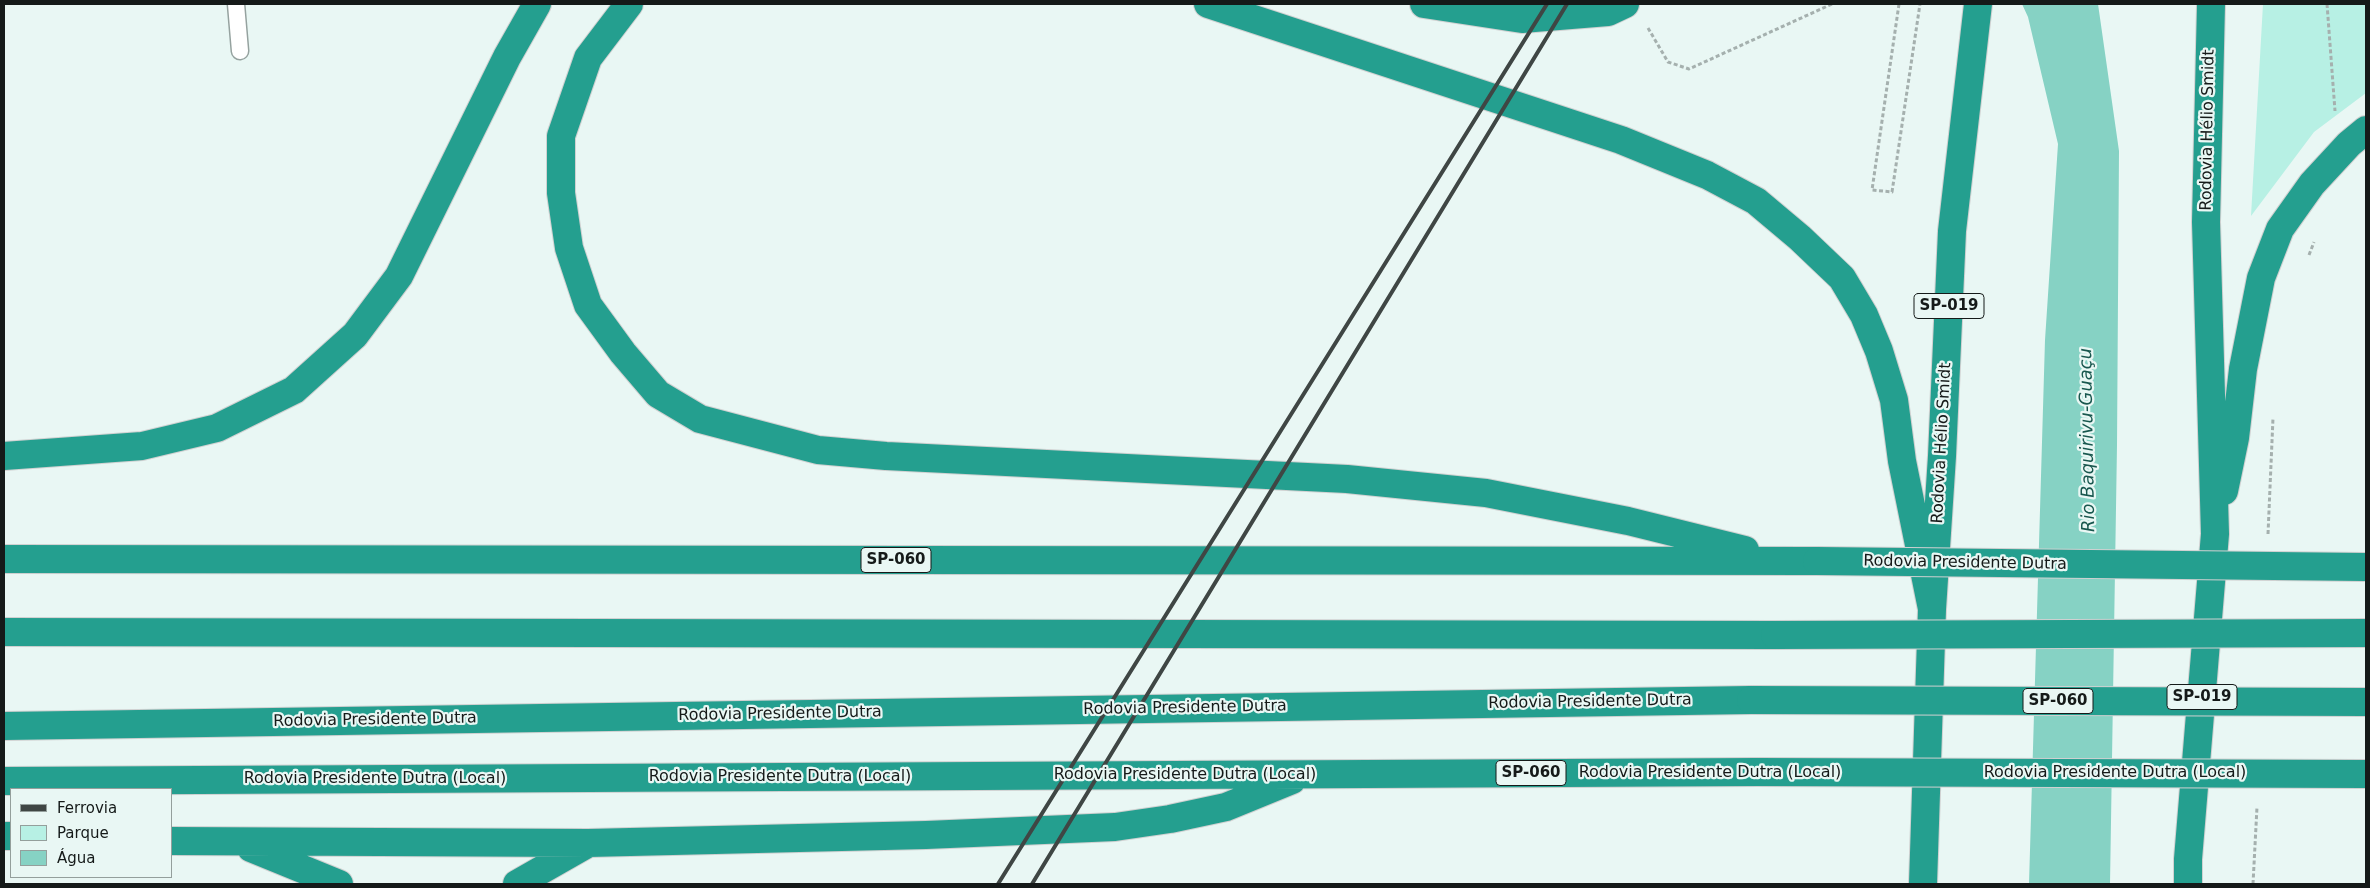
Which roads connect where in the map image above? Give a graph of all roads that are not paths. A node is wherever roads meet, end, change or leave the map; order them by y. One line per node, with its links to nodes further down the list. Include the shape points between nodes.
1 (236, 4): 9 (lane)
2 (537, 4): 11 (highway, via 507,57 399,276 355,335 294,390 217,428 142,446)
3 (629, 4): 14 (highway, via 588,58 561,136 561,193 569,248 588,305 623,353 658,394 700,419 818,450 1347,479 1486,493 1628,521)
4 (1208, 4): 16 (highway, via 1621,140 1707,175 1756,201 1842,278 1864,315 1894,400 1902,461)
5 (1424, 4): 8 (highway, via 1522,19)
6 (1978, 4): 16 (highway, Rodovia Hélio Smidt / SP-019, via 1952,231)
7 (2211, 4): 12 (highway, Rodovia Hélio Smidt / SP-019, via 2206,222)
8 (1636, 12)
9 (240, 51)
10 (2357, 137): 12 (highway, via 2312,184 2280,229 2261,278 2235,438)
11 (4, 456)
12 (2215, 534): 30 (highway, Rodovia Hélio Smidt / SP-019)
13 (4, 559): 14 (highway, Rodovia Presidente Dutra / SP-060)
14 (1788, 560): 15 (highway, Rodovia Presidente Dutra / SP-060, bridge)
15 (2365, 567)
16 (1932, 609): 29 (highway, Rodovia Hélio Smidt / SP-019)
17 (4, 632): 18 (highway, bridge)
18 (2366, 633)
19 (2366, 702): 20 (highway, Rodovia Presidente Dutra / SP-060, bridge, via 1751,700)
20 (4, 726)
21 (2366, 774): 22 (highway, Rodovia Presidente Dutra (Local) / SP-060, bridge, via 1757,772)
22 (1305, 775): 23 (highway, Rodovia Presidente Dutra (Local) / SP-060); 26 (highway, via 1226,807 1115,827)
23 (4, 781)
24 (172, 840): 25 (highway)
25 (236, 842): 26 (highway); 27 (highway)
26 (588, 843): 28 (highway)
27 (339, 884)
28 (517, 884)
29 (1923, 884)
30 (2188, 884)

